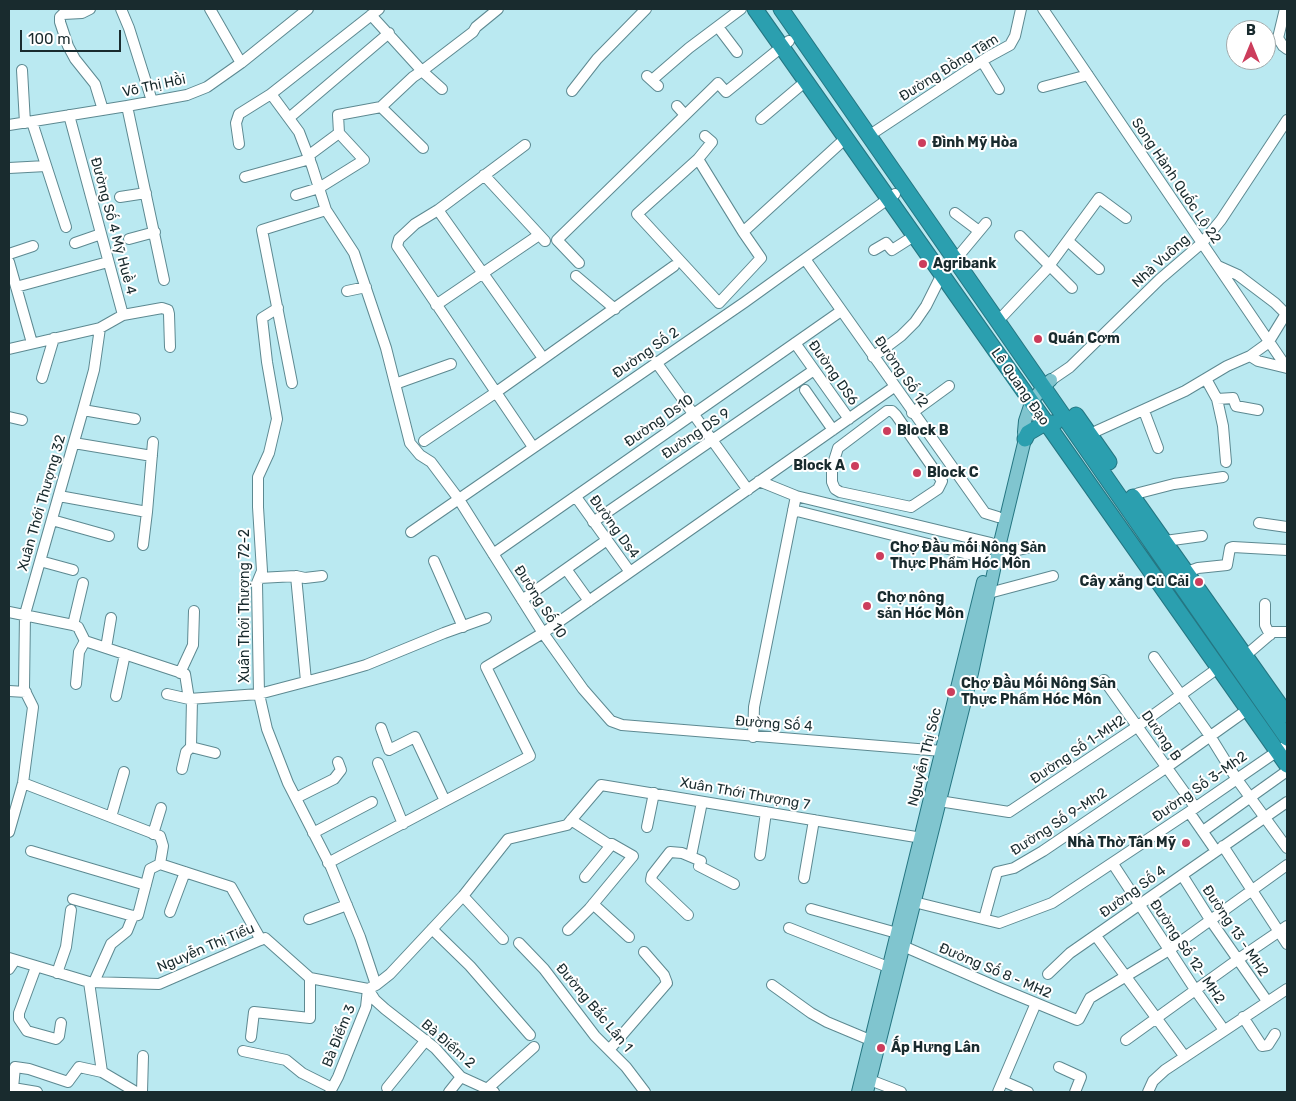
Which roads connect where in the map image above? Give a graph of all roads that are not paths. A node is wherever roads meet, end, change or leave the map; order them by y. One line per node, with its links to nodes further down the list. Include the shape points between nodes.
1 (90, 9): 15 (street, via 82,12)
2 (121, 9): 34 (street)
3 (210, 9): 23 (street)
4 (306, 9): 23 (street, Võ Thị Hồi)
5 (498, 9): 25 (street)
6 (646, 9): 32 (street, via 597,59)
7 (741, 9): 17 (street)
8 (755, 9): 19 (highway, Lê Quang Đạo)
9 (766, 9): 19 (highway, Lê Quang Đạo)
10 (781, 9): 47 (highway, Lê Quang Đạo)
11 (791, 9): 47 (highway, Lê Quang Đạo)
12 (1021, 9): 22 (street, Đường Đồng Tâm, via 1016,36 1010,45)
13 (1043, 9): 26 (street, Song Hành Quốc Lộ 22)
14 (1285, 9): 20 (street, via 1278,38)
15 (69, 10): 38 (street, via 60,17 68,46 95,84)
16 (375, 12): 18 (street); 33 (street)
17 (718, 27): 21 (street); 27 (street)
18 (389, 33): 25 (street); 41 (street)
19 (785, 44): 28 (highway, Lê Quang Đạo); 40 (street, via 726,92 718,83); 63 (highway, Lê Quang Đạo)
20 (1287, 49)
21 (737, 52)
22 (982, 61): 31 (street); 47 (street, Đường Đồng Tâm)
23 (241, 63): 34 (street, Võ Thị Hồi, via 207,87)
24 (22, 70): 44 (street)
25 (422, 71): 30 (street); 37 (street)
26 (1088, 75): 29 (street); 79 (street, Song Hành Quốc Lộ 22)
27 (652, 81)
28 (806, 81): 42 (street); 49 (highway, Lê Quang Đạo)
29 (1043, 87)
30 (442, 89)
31 (999, 89)
32 (572, 91)
33 (271, 94): 41 (street, Đường Số 10); 50 (street, via 239,114 236,123)
34 (152, 101): 35 (street, Võ Thị Hồi)
35 (127, 106): 38 (street, Võ Thị Hồi); 60 (street)
36 (677, 106): 40 (street)
37 (382, 107): 46 (street, via 338,115); 52 (street)
38 (103, 110): 39 (street, Võ Thị Hồi)
39 (69, 115): 44 (street, Võ Thị Hồi); 73 (street, Đường Số 4 Mỹ Huề 4)
40 (685, 115): 87 (street, via 557,240)
41 (289, 118): 53 (street, Đường Số 10, via 299,132)
42 (761, 119)
43 (1287, 120): 79 (street, Nhà Vuông, via 1221,220)
44 (29, 123): 45 (street, Võ Thị Hồi); 55 (street)
45 (9, 125)
46 (339, 133): 53 (street); 59 (street, via 364,160)
47 (873, 133): 83 (highway, Lê Quang Đạo)
48 (705, 136): 54 (street, via 712,142)
49 (847, 137): 63 (highway, Lê Quang Đạo); 72 (street)
50 (239, 144)
51 (525, 145): 57 (street)
52 (423, 148)
53 (309, 157): 58 (street); 59 (street, Đường Số 10)
54 (698, 159): 72 (street); 72 (street, via 637,214 719,303 761,258)
55 (46, 166): 56 (street); 69 (street)
56 (9, 168)
57 (484, 175): 65 (street); 92 (street, via 542,238)
58 (245, 177)
59 (319, 188): 61 (street); 64 (street, Đường Số 10)
60 (146, 193): 62 (street); 71 (street)
61 (296, 195)
62 (120, 197)
63 (892, 197): 74 (highway, Lê Quang Đạo); 84 (street, Đường Số 2); 129 (highway, Lê Quang Đạo)
64 (326, 210): 97 (street, Đường Số 10, via 354,253); 102 (street, via 262,230)
65 (438, 210): 92 (street); 101 (street, via 415,224 399,239 397,246)
66 (955, 213): 70 (street)
67 (1126, 218): 77 (street, via 1099,198)
68 (986, 223): 70 (street)
69 (66, 227)
70 (979, 231): 83 (street)
71 (155, 232): 76 (street); 95 (street)
72 (743, 232)
73 (100, 234): 78 (street); 86 (street, Đường Số 4 Mỹ Huề 4)
74 (914, 236): 81 (street, via 892,250 886,243); 93 (highway, Lê Quang Đạo)
75 (1020, 236): 89 (street)
76 (129, 238)
77 (1068, 241): 89 (street); 91 (street)
78 (75, 243)
79 (1202, 243): 90 (street, Song Hành Quốc Lộ 22); 129 (street, Nhà Vuông, via 1160,279 1070,367)
80 (33, 246): 82 (street)
81 (874, 250)
82 (9, 254)
83 (959, 256): 107 (highway, Lê Quang Đạo)
84 (805, 259): 104 (street, Đường Số 12); 118 (street, Đường Số 2)
85 (9, 262): 96 (street)
86 (108, 262): 96 (street); 106 (street, Đường Số 4 Mỹ Huề 4)
87 (578, 263)
88 (674, 266): 103 (street)
89 (1049, 266): 98 (street); 107 (street)
90 (1217, 266): 105 (street, via 1238,275); 111 (street, Song Hành Quốc Lộ 22)
91 (1099, 269)
92 (484, 274): 101 (street); 117 (street)
93 (942, 274): 116 (street, via 915,322); 129 (highway, Lê Quang Đạo)
94 (576, 276): 103 (street)
95 (164, 280)
96 (16, 287): 100 (street)
97 (366, 287): 99 (street); 125 (street, Đường Số 10)
98 (1072, 288)
99 (346, 291)
100 (14, 300): 112 (street)
101 (436, 305): 130 (street)
102 (278, 308): 124 (street); 195 (street, Xuân Thới Thượng 72-2, via 262,318 276,419 269,453 258,476 262,570)
103 (614, 309): 117 (street)
104 (841, 311): 110 (street, Đường Ds10); 116 (street, Đường Số 12)
105 (1286, 313): 111 (street)
106 (123, 315): 108 (street, Đường Số 4 Mỹ Huề 4); 113 (street, via 166,309)
107 (1001, 317): 129 (highway, Lê Quang Đạo)
108 (100, 328): 109 (street, Đường Số 4 Mỹ Huề 4); 132 (street, Xuân Thới Thượng 32, via 94,370)
109 (54, 338): 112 (street, Đường Số 4 Mỹ Huề 4); 122 (street)
110 (795, 343): 121 (street, Đường DS6); 136 (street, Đường Ds10)
111 (1268, 343): 115 (street); 120 (street, Song Hành Quốc Lộ 22)
112 (32, 344): 114 (street, Đường Số 4 Mỹ Huề 4)
113 (170, 347)
114 (9, 349)
115 (1250, 356): 120 (street); 123 (street)
116 (873, 357): 127 (street, Đường Số 12)
117 (543, 358): 130 (street)
118 (656, 362): 136 (street); 150 (street, Đường Số 2)
119 (451, 364): 125 (street)
120 (1287, 368)
121 (814, 370): 139 (street, Đường DS6); 145 (street, Đường DS 9)
122 (42, 378)
123 (1206, 379): 131 (street); 133 (street)
124 (292, 383)
125 (395, 384): 163 (street, Đường Số 10, via 410,443 431,462)
126 (949, 386): 135 (street)
127 (894, 388): 135 (street, Đường Số 12); 139 (street)
128 (805, 390): 142 (street)
129 (1040, 391): 141 (highway, Lê Quang Đạo); 143 (highway, Lê Quang Đạo); 144 (main road, Nguyễn Thị Sóc); 236 (highway, Lê Quang Đạo)
130 (495, 393): 147 (street); 150 (street)
131 (1217, 399): 134 (street, via 1234,398 1236,406); 154 (street)
132 (83, 410): 138 (street); 149 (street, Xuân Thới Thượng 32)
133 (1144, 410): 143 (street); 151 (street)
134 (1258, 410)
135 (912, 413): 146 (street, Đường Số 12)
136 (693, 414): 145 (street); 161 (street, Đường Ds10)
137 (9, 417): 140 (street)
138 (134, 419)
139 (849, 419): 142 (street)
140 (22, 420)
141 (1050, 423): 144 (highway); 216 (highway, Lê Quang Đạo); 236 (highway, Lê Quang Đạo)
142 (833, 430): 156 (street)
143 (1090, 434): 162 (highway, Lê Quang Đạo)
144 (1024, 435): 168 (main road, Nguyễn Thị Sóc, via 1016,438); 184 (main road, Nguyễn Thị Sóc)
145 (711, 440): 157 (street); 171 (street, Đường DS 9)
146 (932, 440): 152 (street); 168 (street, Đường Số 12, via 985,513)
147 (424, 441)
148 (154, 442): 153 (street)
149 (74, 443): 153 (street); 159 (street, Xuân Thới Thượng 32)
150 (533, 447): 163 (street, Đường Số 2)
151 (1158, 448)
152 (920, 449): 158 (street, via 894,413 884,412 837,449 832,482 837,491); 164 (street, via 942,482 938,489)
153 (152, 456): 167 (street)
154 (1226, 462)
155 (1223, 477): 162 (street, via 1174,484)
156 (759, 481): 157 (street); 160 (street)
157 (748, 490): 190 (street)
158 (846, 494): 164 (street); 165 (street)
159 (59, 496): 167 (street); 170 (street, Xuân Thới Thượng 32)
160 (796, 496): 165 (street); 166 (street)
161 (576, 497): 171 (street, Đường Ds4); 185 (street, Đường Ds10)
162 (1132, 497): 180 (highway, Lê Quang Đạo)
163 (458, 498): 175 (street, Đường Số 2); 185 (street, Đường Số 10)
164 (911, 507): 173 (street)
165 (843, 508): 169 (street)
166 (793, 510): 176 (street); 233 (street, via 754,707)
167 (147, 512): 181 (street)
168 (998, 516): 184 (main road, Nguyễn Thị Sóc)
169 (881, 517): 173 (street); 176 (street)
170 (52, 520): 177 (street); 186 (street, Xuân Thới Thượng 32)
171 (593, 522): 179 (street, Đường Ds4)
172 (1259, 523): 174 (street)
173 (910, 524): 184 (street)
174 (1287, 527)
175 (410, 532)
176 (879, 532): 184 (street)
177 (109, 536)
178 (1202, 536): 180 (street)
179 (607, 540): 188 (street); 190 (street, Đường Ds4)
180 (1165, 541): 191 (highway, Lê Quang Đạo)
181 (143, 545)
182 (1031, 547): 184 (street, via 1006,553)
183 (1287, 550): 191 (street, via 1233,546 1227,565)
184 (993, 551): 197 (main road, Nguyễn Thị Sóc); 237 (main road, Nguyễn Thị Sóc)
185 (493, 554): 198 (street, Đường Số 10)
186 (40, 561): 189 (street); 203 (street, Xuân Thới Thượng 32)
187 (434, 561): 207 (street)
188 (566, 569): 198 (street); 199 (street)
189 (72, 570)
190 (630, 572): 199 (street)
191 (1187, 572): 214 (highway, Lê Quang Đạo)
192 (296, 576): 193 (street); 195 (street); 219 (street)
193 (322, 576)
194 (1053, 576): 197 (street)
195 (259, 578): 224 (street, Xuân Thới Thượng 72-2)
196 (83, 583): 206 (street)
197 (989, 593): 252 (main road, Nguyễn Thị Sóc)
198 (522, 600): 209 (street, Đường Số 10)
199 (588, 601): 209 (street)
200 (1265, 604): 210 (street, via 1265,625)
201 (194, 611): 217 (street, via 193,644)
202 (9, 612): 203 (street)
203 (24, 614): 206 (street); 222 (street, Xuân Thới Thượng 32)
204 (111, 618): 212 (street)
205 (486, 618): 207 (street)
206 (72, 625): 211 (street, via 78,627)
207 (463, 627): 219 (street, via 366,665)
208 (1287, 632): 210 (street)
209 (543, 633): 230 (street, Đường Số 10); 251 (street, via 486,667 530,756)
210 (1270, 635): 214 (street)
211 (85, 641): 212 (street); 220 (street, via 79,652)
212 (106, 648): 213 (street)
213 (126, 654): 217 (street); 225 (street)
214 (1245, 656): 229 (highway, Lê Quang Đạo)
215 (1154, 657): 226 (street)
216 (1218, 668): 226 (street, Đường Số 1-MH2); 228 (highway, Lê Quang Đạo)
217 (180, 673): 227 (street, via 185,674)
218 (1104, 680): 231 (street, Dường B)
219 (306, 681): 224 (street)
220 (76, 684)
221 (9, 691): 222 (street)
222 (26, 692): 247 (street, Xuân Thới Thượng 32, via 33,707)
223 (168, 694): 227 (street)
224 (259, 694): 227 (street); 250 (street, Xuân Thới Thượng 72-2, via 266,729)
225 (116, 696)
226 (1182, 696): 231 (street, Đường Số 1-MH2); 234 (street)
227 (191, 699): 235 (street)
228 (1247, 710): 234 (street); 236 (highway, Lê Quang Đạo)
229 (1287, 715)
230 (606, 716): 233 (street, Đường Số 4, via 622,725)
231 (1138, 726): 242 (street, Dường B); 252 (street, Đường Số 1-MH2, via 1009,812)
232 (381, 728): 251 (street, via 390,750 415,736)
233 (753, 736): 237 (street, Đường Số 4)
234 (1210, 736): 242 (street); 246 (street)
235 (191, 747): 238 (street); 243 (street, via 186,752)
236 (1284, 747): 241 (highway, Lê Quang Đạo); 246 (street, Đường Số 3-Mh2)
237 (942, 750): 269 (main road, Nguyễn Thị Sóc)
238 (214, 753)
239 (338, 762): 250 (street, via 341,770 334,779)
240 (378, 763): 263 (street)
241 (1287, 765)
242 (1166, 767): 257 (street, Dường B); 299 (street, Đường Số 9-Mh2, via 1043,851 1014,868 997,872)
243 (182, 769)
244 (1287, 771): 249 (street)
245 (124, 772): 259 (street)
246 (1236, 778): 249 (street); 257 (street, Đường Số 3-Mh2)
247 (23, 783): 259 (street); 266 (street, Xuân Thới Thượng 32)
248 (654, 793): 254 (street, Xuân Thới Thượng 7); 261 (street, Xuân Thới Thượng 7, via 601,784); 264 (street)
249 (1250, 797): 260 (street); 265 (street)
250 (296, 798): 267 (street, Xuân Thới Thượng 72-2)
251 (445, 801): 263 (street)
252 (939, 801): 269 (main road, Nguyễn Thị Sóc)
253 (372, 802): 267 (street)
254 (702, 802): 258 (street, Xuân Thới Thượng 7); 275 (street)
255 (1287, 802): 260 (street, Đường Số 4)
256 (161, 808): 268 (street)
257 (1192, 810): 265 (street, Dường B); 278 (street, Đường Số 3-Mh2)
258 (766, 812): 262 (street, Xuân Thới Thượng 7); 274 (street)
259 (111, 817): 268 (street)
260 (1265, 817): 271 (street); 272 (street, Đường Số 4)
261 (571, 820): 270 (street); 287 (street, via 567,824 508,839)
262 (814, 820): 269 (street, Xuân Thới Thượng 7); 283 (street)
263 (403, 824): 276 (street)
264 (648, 827)
265 (1203, 831): 272 (street, Dường B)
266 (9, 832)
267 (313, 833): 276 (street, Xuân Thới Thượng 72-2)
268 (153, 834): 277 (street, via 160,836 163,846)
269 (925, 838): 289 (main road, Nguyễn Thị Sóc); 305 (main road, Nguyễn Thị Sóc)
270 (612, 844): 282 (street); 290 (street, via 633,856)
271 (1287, 848)
272 (1219, 849): 281 (street, Đường Số 4); 286 (street, Dường B)
273 (31, 850): 285 (street)
274 (760, 855)
275 (692, 856): 284 (street, via 701,861 699,866); 296 (street, via 670,852 651,878)
276 (328, 863): 291 (street, Xuân Thới Thượng 72-2)
277 (160, 864): 280 (street); 285 (street, via 150,869)
278 (1113, 864): 292 (street, Đường Số 12- MH2); 299 (street, Đường Số 3-Mh2, via 1052,903 999,923)
279 (1287, 864): 286 (street)
280 (184, 872): 295 (street); 309 (street, via 231,887)
281 (1182, 875): 292 (street, Đường Số 4); 300 (street, Đường 13 - MH2)
282 (585, 877)
283 (804, 878)
284 (734, 884)
285 (146, 885): 297 (street, via 138,915)
286 (1252, 891): 300 (street); 303 (street, Dường B)
287 (463, 896): 302 (street); 308 (street)
288 (73, 899): 297 (street)
289 (914, 902): 299 (street, Đường Số 3-Mh2); 312 (main road, Nguyễn Thị Sóc)
290 (593, 904): 304 (street); 307 (street)
291 (347, 905): 298 (street); 326 (street, Xuân Thới Thượng 72-2, via 360,937)
292 (1138, 905): 306 (street, Đường Số 4); 313 (street, Đường Số 12- MH2)
293 (811, 909): 305 (street)
294 (71, 910): 320 (street, via 66,947)
295 (170, 912)
296 (688, 915)
297 (133, 916): 324 (street, via 127,930 111,944)
298 (309, 919)
299 (984, 919)
300 (1211, 921): 313 (street); 316 (street, Đường 13 - MH2)
301 (789, 928): 318 (street)
302 (432, 929): 326 (street, via 390,974); 336 (street, via 470,966)
303 (1283, 929): 311 (street, Dường B); 316 (street)
304 (568, 930)
305 (897, 933): 318 (main road, Nguyễn Thị Sóc)
306 (1096, 936): 321 (street, Đường Số 4, via 1070,953); 322 (street)
307 (629, 937)
308 (503, 939)
309 (261, 940): 323 (street, Nguyễn Thị Tiểu, via 265,938); 324 (street, Nguyễn Thị Tiểu, via 159,984)
310 (519, 942): 342 (street, Đường Bắc Lân 1)
311 (1287, 944)
312 (903, 946): 330 (street, Đường Số 8 - MH2); 350 (main road, Nguyễn Thị Sóc)
313 (1169, 950): 322 (street); 328 (street, Đường Số 12- MH2)
314 (644, 952): 342 (street, via 667,983)
315 (12, 959): 317 (street, Nguyễn Thị Tiểu); 319 (street)
316 (1237, 960): 328 (street); 329 (street, Đường 13 - MH2)
317 (36, 967): 320 (street, Nguyễn Thị Tiểu); 333 (street, via 19,1019 27,1030 56,1040)
318 (888, 967): 339 (main road, Nguyễn Thị Sóc)
319 (9, 969)
320 (57, 973): 324 (street, Nguyễn Thị Tiểu)
321 (1048, 974)
322 (1126, 976): 330 (street, Đường Số 8 - MH2, via 1090,998 1077,1020); 332 (street)
323 (310, 978): 326 (street); 337 (street, via 310,1018 254,1012)
324 (91, 982): 347 (street)
325 (772, 985): 339 (street, via 827,1022)
326 (372, 987): 338 (street, Bà Điểm 2, via 375,1000); 353 (street, Bà Điểm 3)
327 (1287, 988): 329 (street)
328 (1196, 991): 332 (street); 334 (street, Đường Số 12- MH2)
329 (1267, 1001): 331 (street)
330 (1036, 1003): 349 (street)
331 (1243, 1017): 334 (street); 335 (street, via 1262,1046 1268,1045)
332 (1155, 1018): 340 (street); 345 (street)
333 (61, 1023)
334 (1224, 1030): 345 (street)
335 (1275, 1034)
336 (530, 1035)
337 (251, 1036)
338 (426, 1040): 348 (street, Bà Điểm 2); 351 (street)
339 (870, 1040): 360 (main road, Nguyễn Thị Sóc)
340 (1126, 1040)
341 (534, 1047): 354 (street)
342 (609, 1050): 359 (street, Đường Bắc Lân 1)
343 (243, 1051): 353 (street, via 286,1060)
344 (143, 1056): 357 (street)
345 (1186, 1057): 365 (street, via 1153,1081)
346 (1059, 1067): 364 (street, via 1081,1077)
347 (102, 1072): 352 (street, via 79,1067 68,1082 15,1067); 356 (street)
348 (461, 1076): 354 (street, Bà Điểm 2); 358 (street)
349 (1003, 1081): 362 (street); 363 (street)
350 (868, 1086): 361 (street)
351 (386, 1088)
352 (12, 1090): 355 (street)
353 (331, 1090)
354 (490, 1091)
355 (37, 1092)
356 (136, 1092)
357 (142, 1092)
358 (449, 1092)
359 (645, 1092)
360 (858, 1092)
361 (901, 1092)
362 (998, 1092)
363 (1028, 1092)
364 (1075, 1092)
365 (1148, 1092)

